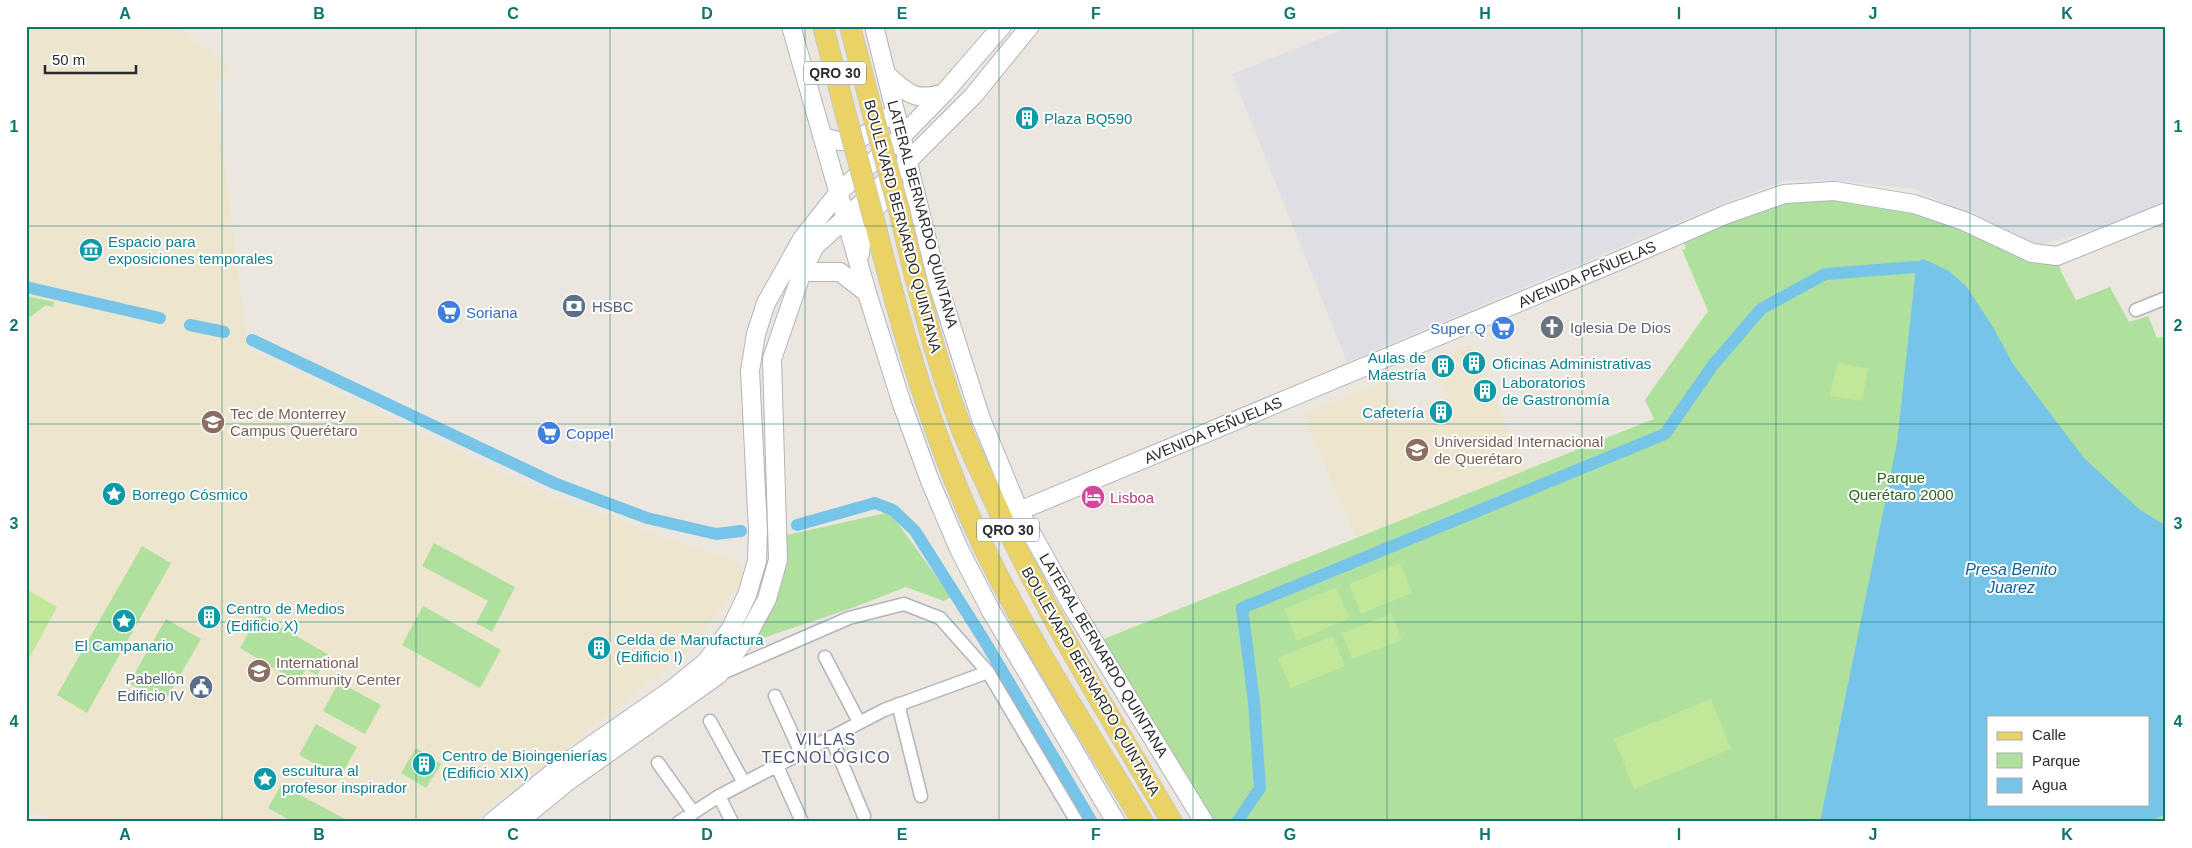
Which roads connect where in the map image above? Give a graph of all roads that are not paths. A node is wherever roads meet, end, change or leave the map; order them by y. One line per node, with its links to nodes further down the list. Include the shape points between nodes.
1 (792, 26): 10 (street)
2 (823, 26): 48 (main road, BOULEVARD BERNARDO QUINTANA / QRO 30, bridge, via 902,330 934,429 997,573)
3 (850, 26): 35 (main road, BOULEVARD BERNARDO QUINTANA / QRO 30, bridge, via 923,310 959,423 1022,562 1074,659)
4 (874, 26): 7 (street, LATERAL BERNARDO QUINTANA)
5 (1002, 26): 8 (street)
6 (1030, 26): 12 (street, via 973,96)
7 (888, 76): 8 (street, via 916,97 928,98); 9 (street, LATERAL BERNARDO QUINTANA)
8 (944, 93): 11 (street)
9 (894, 104): 10 (street, via 887,116 867,134 848,142); 11 (street, LATERAL BERNARDO QUINTANA)
10 (822, 136): 13 (street)
11 (901, 137): 12 (street, LATERAL BERNARDO QUINTANA); 13 (street)
12 (907, 162): 14 (street, LATERAL BERNARDO QUINTANA); 16 (street)
13 (839, 192): 16 (street); 17 (street)
14 (915, 194): 18 (street, via 895,194 865,222); 23 (street, LATERAL BERNARDO QUINTANA, via 938,284 982,419)
15 (2166, 212): 23 (street, AVENIDA PEÑUELAS, via 2057,256 2043,256 2032,254 1948,215 1914,204 1835,191 1784,194 1727,214)
16 (846, 216): 17 (street); 18 (street)
17 (810, 241): 19 (street); 41 (street, via 766,303 756,334 750,371 757,560 730,630 699,668 556,770)
18 (859, 263): 20 (street)
19 (802, 272): 20 (street, via 840,272); 26 (street, via 772,359 778,560 767,599 746,638)
20 (867, 293): 47 (street, via 930,481 959,549 991,611)
21 (2166, 298): 22 (street)
22 (2136, 310)
23 (1019, 511): 51 (street, LATERAL BERNARDO QUINTANA, via 1072,606)
24 (825, 657): 30 (street)
25 (988, 672): 26 (street, via 940,618 904,604 849,618); 28 (street); 46 (street)
26 (718, 675): 42 (street, via 567,782)
27 (774, 696): 32 (street)
28 (898, 704): 30 (street); 38 (street)
29 (710, 721): 36 (street)
30 (859, 722): 31 (street)
31 (832, 737): 32 (street); 40 (street)
32 (801, 753): 34 (street)
33 (658, 762): 39 (street)
34 (777, 766): 36 (street); 45 (street)
35 (1142, 771): 49 (main road, BOULEVARD BERNARDO QUINTANA / QRO 30); 50 (main road, via 1167,797)
36 (744, 783): 37 (street)
37 (719, 796): 39 (street); 44 (street)
38 (921, 796)
39 (693, 812): 43 (street)
40 (864, 816)
41 (492, 822)
42 (518, 822)
43 (679, 822)
44 (732, 822)
45 (802, 822)
46 (1077, 822)
47 (1116, 822)
48 (1143, 822)
49 (1172, 822)
50 (1184, 822)
51 (1204, 822)

